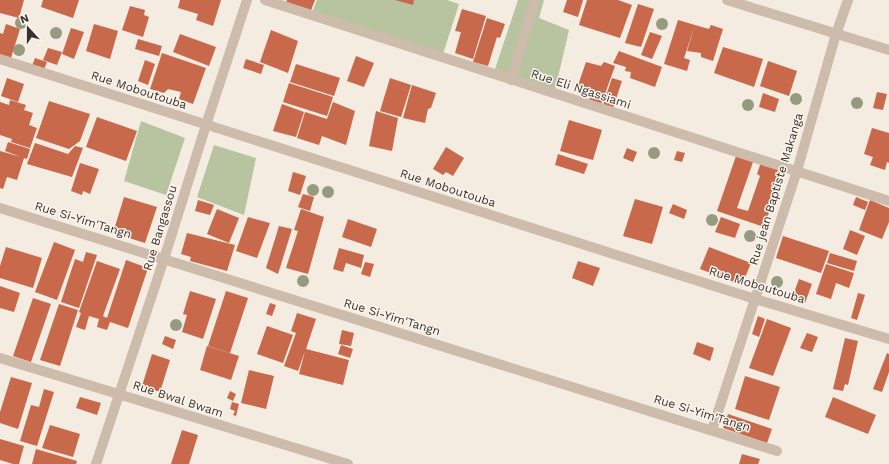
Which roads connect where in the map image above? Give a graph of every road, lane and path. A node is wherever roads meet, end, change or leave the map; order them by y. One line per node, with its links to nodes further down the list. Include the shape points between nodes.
1 (247, 0): 10 (street, Rue Bangassou)
2 (265, 0): 9 (street, Rue Eli Ngassiami)
3 (535, 0): 9 (street)
4 (727, 0): 6 (street)
5 (848, 0): 6 (street, Rue jean Baptiste Makanga)
6 (836, 34): 7 (street); 11 (street, Rue jean Baptiste Makanga)
7 (889, 50)
8 (0, 59): 10 (street, Rue Moboutouba)
9 (511, 80): 11 (street, Rue Eli Ngassiami)
10 (206, 125): 14 (street, Rue Bangassou); 15 (street, Rue Moboutouba)
11 (797, 171): 12 (street, Rue Eli Ngassiami); 15 (street, Rue jean Baptiste Makanga)
12 (889, 201)
13 (0, 208): 14 (street, Rue Si-Yim'Tangn)
14 (164, 259): 18 (street, Rue Bangassou); 19 (street, Rue Si-Yim'Tangn)
15 (755, 298): 16 (street, Rue Moboutouba); 19 (street, Rue jean Baptiste Makanga)
16 (889, 339)
17 (0, 358): 18 (street, Rue Bwal Bwam)
18 (119, 393): 21 (street, Rue Bangassou); 22 (street, Rue Bwal Bwam)
19 (712, 430): 20 (street, Rue Si-Yim'Tangn)
20 (777, 451)
21 (96, 464)
22 (348, 464)

